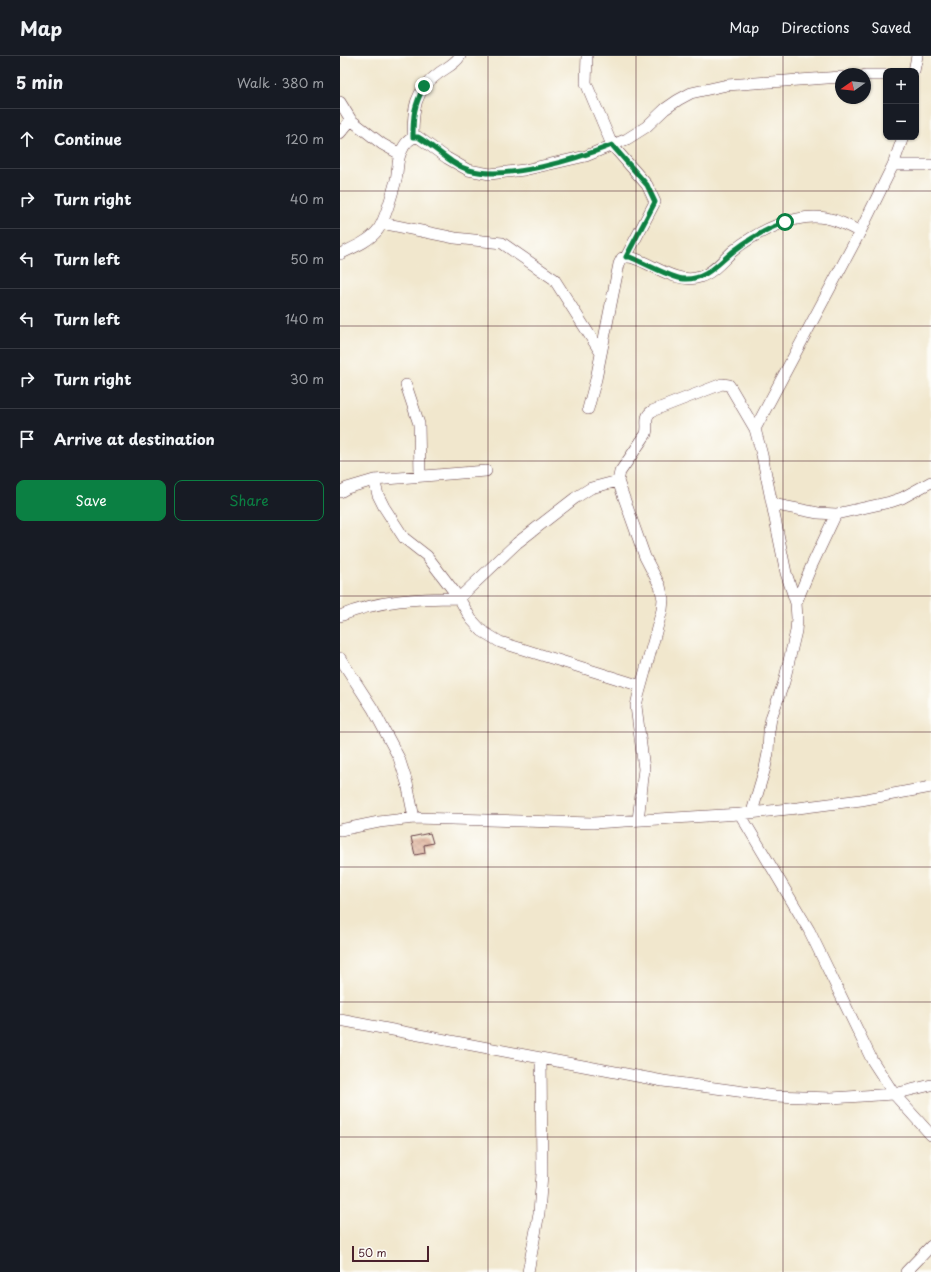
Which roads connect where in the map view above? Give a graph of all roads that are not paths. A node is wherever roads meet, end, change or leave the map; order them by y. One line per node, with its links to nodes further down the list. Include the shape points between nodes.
1 (460, 56): 11 (street, via 424,86 413,114)
2 (587, 56): 13 (street, via 586,83)
3 (917, 56): 4 (street)
4 (915, 68)
5 (871, 75): 6 (street)
6 (883, 75)
7 (835, 77): 13 (street, via 727,85 691,93 665,109 646,127)
8 (340, 102): 9 (street)
9 (351, 120): 10 (street); 14 (street, via 382,144)
10 (340, 133)
11 (413, 137): 13 (street, via 418,137 468,170 490,174 586,156); 14 (street)
12 (902, 140): 15 (street)
13 (612, 145): 20 (street, via 647,185 655,202)
14 (400, 154): 17 (street, via 396,181)
15 (894, 165): 16 (street); 18 (street)
16 (931, 165)
17 (382, 223): 19 (street, via 370,238); 21 (street, via 455,238 502,243 554,280)
18 (860, 232): 20 (street, via 825,217 785,222 773,226 734,250 700,278 691,279 682,279); 24 (street)
19 (340, 254)
20 (626, 257): 21 (street, via 622,258 620,264)
21 (601, 353): 23 (street)
22 (406, 385): 26 (street, via 419,424)
23 (588, 409)
24 (755, 429): 28 (street, via 729,385 715,386 648,413 646,434 620,472); 31 (street)
25 (486, 471): 26 (street)
26 (420, 476): 27 (street)
27 (374, 480): 30 (street); 33 (street, via 384,507 404,538 427,556)
28 (618, 481): 33 (street, via 591,488 575,498 517,543); 37 (street, via 663,599)
29 (931, 482): 32 (street, via 902,498)
30 (340, 492)
31 (772, 504): 32 (street); 34 (street, via 786,574)
32 (836, 514): 34 (street)
33 (459, 598): 35 (street, via 392,602 366,606); 37 (street, via 471,619 482,631 500,642)
34 (796, 603): 39 (street, via 796,631 784,682 771,718 765,768)
35 (340, 616)
36 (340, 658): 41 (street, via 373,709 399,758)
37 (640, 686): 42 (street, via 637,710 644,769)
38 (931, 787): 39 (street, via 860,800)
39 (752, 812): 40 (street)
40 (740, 814): 42 (street); 47 (street, via 809,930 872,1060)
41 (414, 818): 42 (street, via 594,823); 43 (street)
42 (638, 820)
43 (340, 830)
44 (340, 1020): 45 (street)
45 (541, 1058): 47 (street, via 662,1081 775,1096 831,1098); 50 (street, via 542,1174 539,1214)
46 (931, 1085): 47 (street)
47 (894, 1094): 48 (street)
48 (931, 1135)
49 (931, 1246): 51 (street)
50 (528, 1272)
51 (906, 1272)

